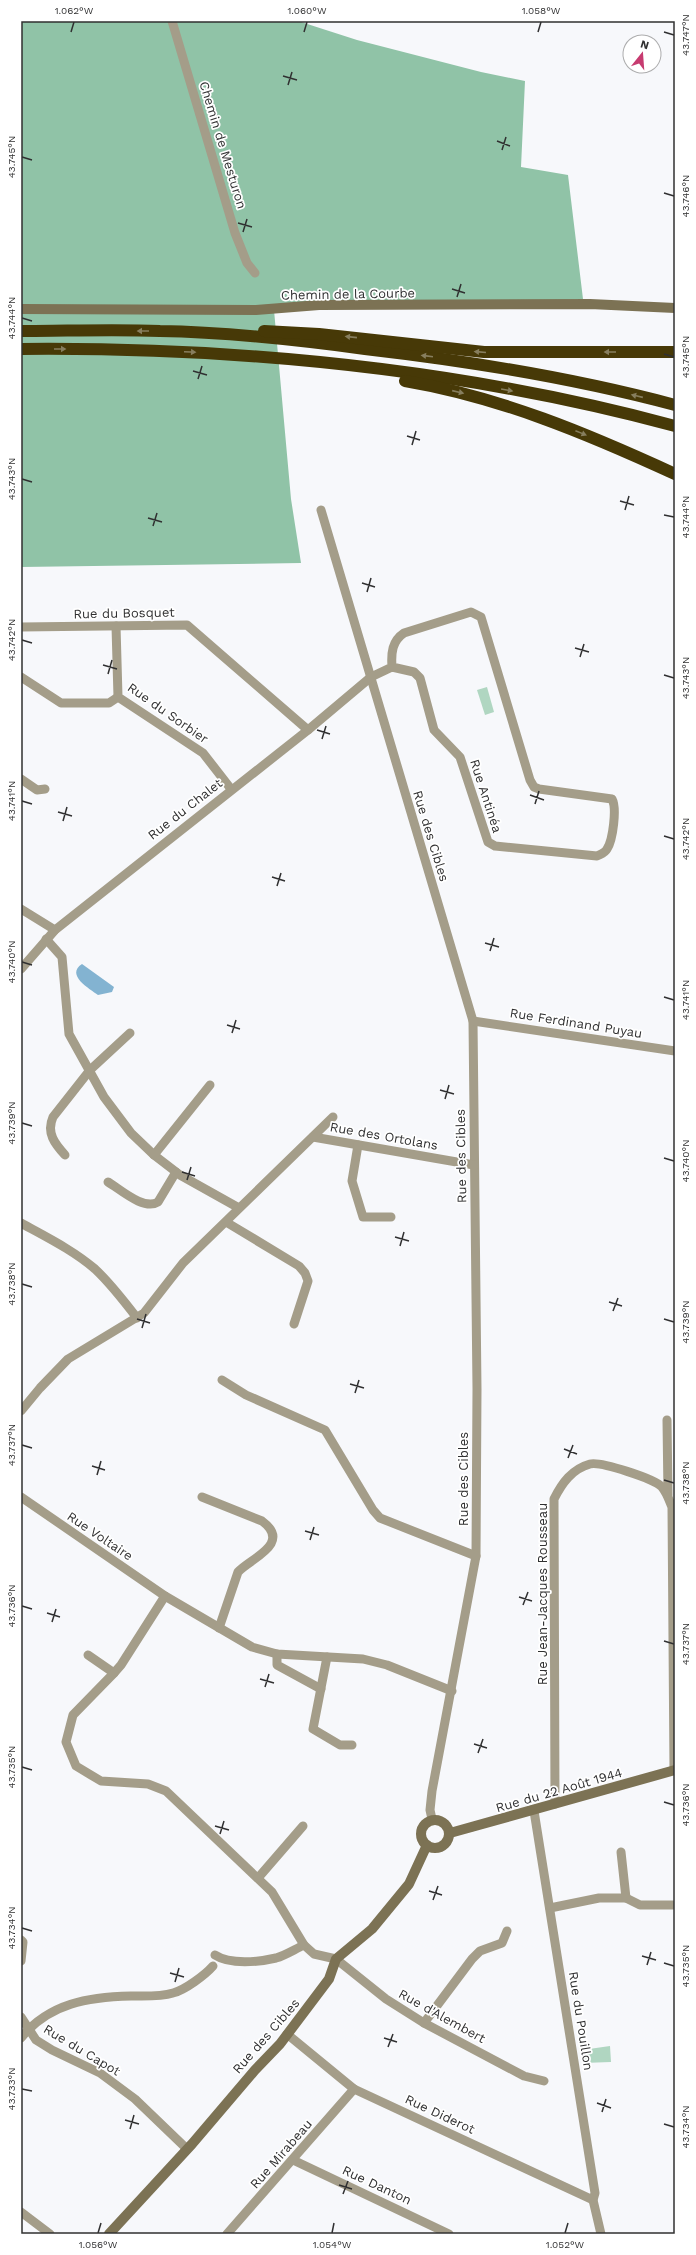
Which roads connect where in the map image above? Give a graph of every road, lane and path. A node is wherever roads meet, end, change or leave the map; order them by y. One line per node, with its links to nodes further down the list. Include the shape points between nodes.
1 (172, 21): 2 (street, Chemin de Mesturon, via 235,233 247,263)
2 (255, 273)
3 (675, 308): 4 (street, Chemin de la Courbe, via 582,304 319,305 256,310)
4 (21, 309)
5 (21, 331): 6 (highway, one-way to 5)
6 (161, 331): 8 (highway, one-way to 6, via 484,352 283,331 214,328); 10 (highway, one-way to 6, via 508,369 443,358 312,342)
7 (21, 349): 9 (highway, one-way to 9, via 95,349)
8 (675, 352)
9 (236, 355): 11 (highway, one-way to 11, via 379,370 506,389 612,410); 12 (highway, one-way to 12, via 460,392 546,419)
10 (675, 405)
11 (675, 426)
12 (675, 474)
13 (321, 510): 18 (street, Rue des Cibles)
14 (116, 626): 15 (street, Rue du Bosquet); 19 (street, Rue du Sorbier); 20 (street, Rue du Bosquet, via 187,624)
15 (21, 627)
16 (392, 667): 16 (street, Rue Antinéa, via 391,655 396,638 404,633 472,612 476,614 480,618 530,780 534,787 539,789 612,799 615,805 607,850 597,856 495,846 488,842 460,757 434,730 420,678 414,672); 18 (street, Rue du Chalet)
17 (21, 677): 19 (street, via 61,703 108,703)
18 (370, 677): 20 (street, Rue du Chalet); 28 (street, Rue des Cibles)
19 (118, 697): 23 (street, Rue du Sorbier, via 203,753)
20 (308, 730): 23 (street, Rue du Chalet)
21 (21, 779): 22 (street, via 37,790)
22 (45, 788)
23 (231, 789): 25 (street, Rue du Chalet)
24 (21, 909): 25 (street)
25 (55, 930): 26 (street, Rue du Chalet)
26 (46, 939): 27 (street, Rue du Chalet); 31 (street, via 62,958 69,1034)
27 (21, 968)
28 (473, 1021): 30 (street, Rue Ferdinand Puyau); 38 (street, Rue des Cibles)
29 (130, 1033): 31 (street)
30 (675, 1051)
31 (90, 1070): 36 (street, via 50,1124 53,1141); 37 (street, via 104,1097 131,1133)
32 (210, 1085): 37 (street)
33 (333, 1118): 34 (street)
34 (313, 1137): 35 (street, Rue des Ortolans); 41 (street)
35 (358, 1145): 38 (street, Rue des Ortolans); 42 (street, via 352,1181 363,1217)
36 (65, 1155)
37 (154, 1155): 39 (street)
38 (474, 1165): 53 (street, Rue des Cibles)
39 (176, 1172): 40 (street, via 158,1202 154,1204 146,1205); 41 (street)
40 (108, 1182)
41 (239, 1208): 43 (street)
42 (391, 1217)
43 (226, 1222): 45 (street, via 183,1263 144,1313); 46 (street, via 299,1266 305,1273 308,1281)
44 (22, 1224): 45 (street, via 59,1244 94,1268 118,1292)
45 (137, 1318): 48 (street, via 68,1359)
46 (294, 1324)
47 (222, 1380): 53 (street, via 246,1395 325,1430 380,1518)
48 (21, 1411)
49 (667, 1420): 50 (street)
50 (668, 1495): 63 (street, via 672,1507); 64 (street, Rue Jean-Jacques Rousseau, via 662,1487 644,1476 592,1463 580,1468 563,1481 554,1499)
51 (202, 1496): 55 (street, via 262,1521 268,1526 272,1537 265,1553 244,1565 238,1572)
52 (21, 1497): 54 (street, Rue Voltaire)
53 (476, 1556): 61 (street, Rue des Cibles)
54 (165, 1596): 55 (street, Rue Voltaire); 59 (street)
55 (219, 1628): 56 (street, Rue Voltaire, via 252,1647)
56 (277, 1654): 58 (street, Rue Voltaire); 60 (street, via 277,1665)
57 (88, 1655): 59 (street)
58 (327, 1657): 60 (street); 61 (street, Rue Voltaire, via 363,1659 387,1665)
59 (114, 1673): 71 (street, via 73,1715 66,1742 76,1766 102,1781 148,1784 166,1791)
60 (321, 1689): 62 (street, via 313,1730 340,1745)
61 (452, 1691): 66 (street, Rue des Cibles, via 432,1791)
62 (352, 1745)
63 (674, 1770): 64 (street, Rue du 22 Août 1944)
64 (554, 1804): 65 (street, Rue du 22 Août 1944)
65 (534, 1810): 68 (street, Rue du 22 Août 1944); 74 (street, Rue du Pouillon)
66 (432, 1819): 68 (street, via 446,1824); 69 (street, via 421,1830 422,1839)
67 (302, 1826): 71 (street)
68 (450, 1833): 69 (street, via 442,1846 432,1848)
69 (427, 1845): 79 (street, via 409,1884 396,1901 372,1929)
70 (621, 1852): 72 (street)
71 (258, 1878): 77 (street, via 272,1892)
72 (626, 1898): 73 (street, via 640,1905); 74 (street, via 599,1898)
73 (675, 1905)
74 (550, 1908): 91 (street, Rue du Pouillon, via 594,2193)
75 (507, 1931): 83 (street, via 502,1944 480,1951 472,1959)
76 (21, 1940): 80 (street)
77 (304, 1945): 78 (street, via 275,1958 260,1960 234,1961); 79 (street, via 314,1954)
78 (215, 1955)
79 (336, 1959): 83 (street, Rue d'Alembert, via 386,1999); 85 (street, Rue des Cibles, via 329,1979)
80 (21, 1961)
81 (213, 1966): 84 (street, via 207,1973 174,1993 98,1996 71,2003)
82 (21, 2017): 84 (street, Rue du Capot)
83 (424, 2023): 87 (street, Rue d'Alembert, via 524,2076)
84 (28, 2029): 86 (street); 89 (street, Rue du Capot, via 36,2040 52,2050 100,2073 135,2100)
85 (287, 2034): 88 (street, Rue Diderot); 89 (street, Rue des Cibles)
86 (21, 2038)
87 (544, 2081)
88 (354, 2089): 90 (street, Rue Mirabeau); 91 (street, Rue Diderot)
89 (187, 2149): 94 (street, Rue des Cibles)
90 (293, 2160): 95 (street, Rue Mirabeau); 96 (street, Rue Danton)
91 (593, 2200): 97 (street, Rue du Pouillon)
92 (21, 2212): 93 (street)
93 (50, 2234)
94 (109, 2234)
95 (227, 2234)
96 (449, 2234)
97 (601, 2234)

